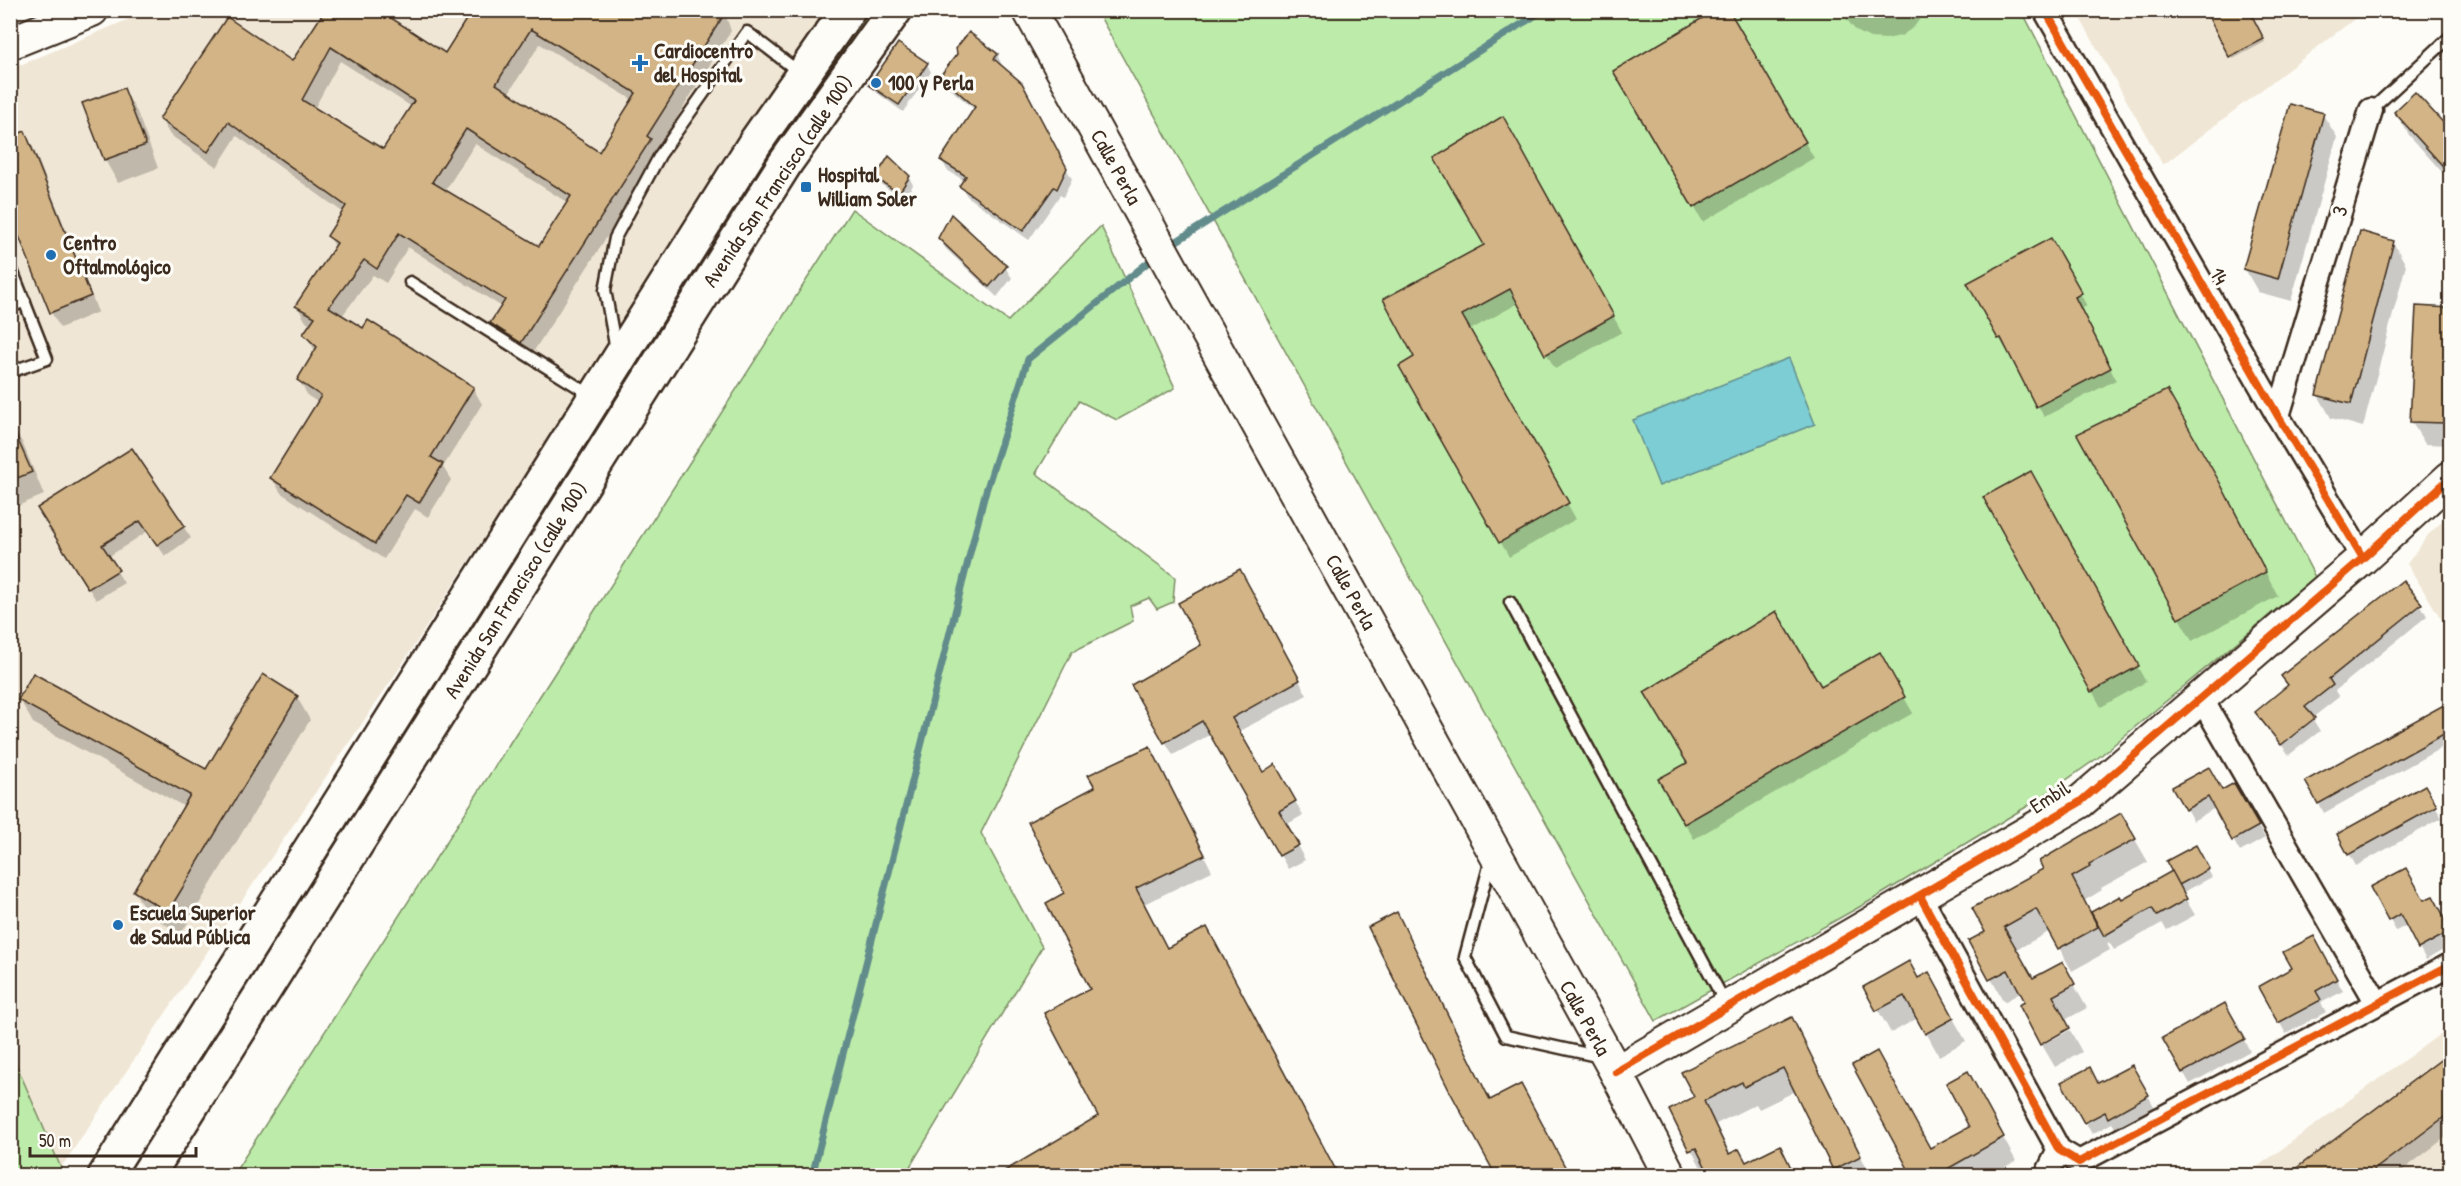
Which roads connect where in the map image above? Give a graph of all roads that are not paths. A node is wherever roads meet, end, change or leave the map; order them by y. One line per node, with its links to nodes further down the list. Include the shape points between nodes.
1 (92, 10): 7 (main road)
2 (848, 10): 8 (highway, Avenida San Francisco (calle 100))
3 (895, 10): 30 (highway, Avenida San Francisco (calle 100), via 786,162)
4 (1029, 10): 22 (main road, Calle Perla)
5 (2045, 10): 17 (street, 14)
6 (2451, 36): 9 (lane, 3)
7 (10, 43)
8 (803, 75): 14 (highway, Avenida San Francisco (calle 100), via 755,143); 14 (lane, via 747,32 660,155 615,238 605,290)
9 (2372, 110): 17 (street, 3)
10 (10, 265): 12 (lane)
11 (410, 282): 16 (lane)
12 (25, 301): 13 (lane); 15 (lane, via 47,359)
13 (10, 307)
14 (618, 360): 16 (highway, Avenida San Francisco (calle 100))
15 (10, 372)
16 (594, 397): 29 (highway, Avenida San Francisco (calle 100))
17 (2278, 416): 19 (street, 14)
18 (2451, 478): 19 (main road, Embil)
19 (2363, 558): 21 (main road, Embil)
20 (1509, 602): 26 (lane)
21 (2201, 698): 23 (main road, Embil, via 2080,801); 25 (street)
22 (1493, 850): 27 (main road, Calle Perla); 27 (lane, via 1465,957 1506,1036)
23 (1920, 896): 26 (main road, Embil); 28 (street)
24 (2451, 965): 25 (street)
25 (2377, 1003): 28 (street, via 2079,1162)
26 (1729, 1008): 27 (main road, Embil)
27 (1612, 1066): 31 (main road, Calle Perla)
28 (2059, 1150): 32 (street)
29 (105, 1176)
30 (147, 1176)
31 (1670, 1176)
32 (2046, 1176)

